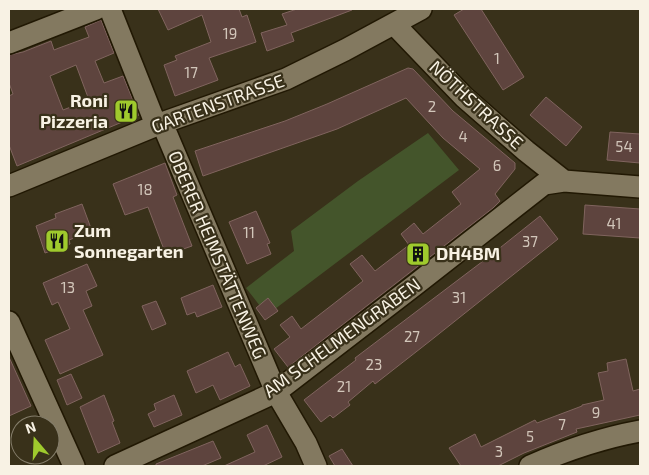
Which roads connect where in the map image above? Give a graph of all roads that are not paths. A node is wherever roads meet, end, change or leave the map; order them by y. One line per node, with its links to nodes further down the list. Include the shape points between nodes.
1 (96, 9): 5 (street)
2 (110, 9): 6 (street, OBERER HEIMSTÄTTENWEG)
3 (421, 9): 4 (street, GARTENSTRASSE)
4 (394, 24): 6 (street, GARTENSTRASSE, via 286,79); 7 (street, NÖTHSTRASSE, via 464,97)
5 (9, 43)
6 (159, 124): 8 (street, GARTENSTRASSE); 11 (street, OBERER HEIMSTÄTTENWEG)
7 (564, 181): 9 (street, AM SCHELMENGRABEN); 11 (street, AM SCHELMENGRABEN, via 544,184)
8 (9, 186)
9 (640, 187)
10 (9, 322): 13 (street)
11 (276, 392): 14 (street, AM SCHELMENGRABEN); 15 (street, OBERER HEIMSTÄTTENWEG)
12 (640, 431): 16 (street, via 609,437)
13 (74, 466)
14 (115, 466)
15 (316, 466)
16 (530, 466)

